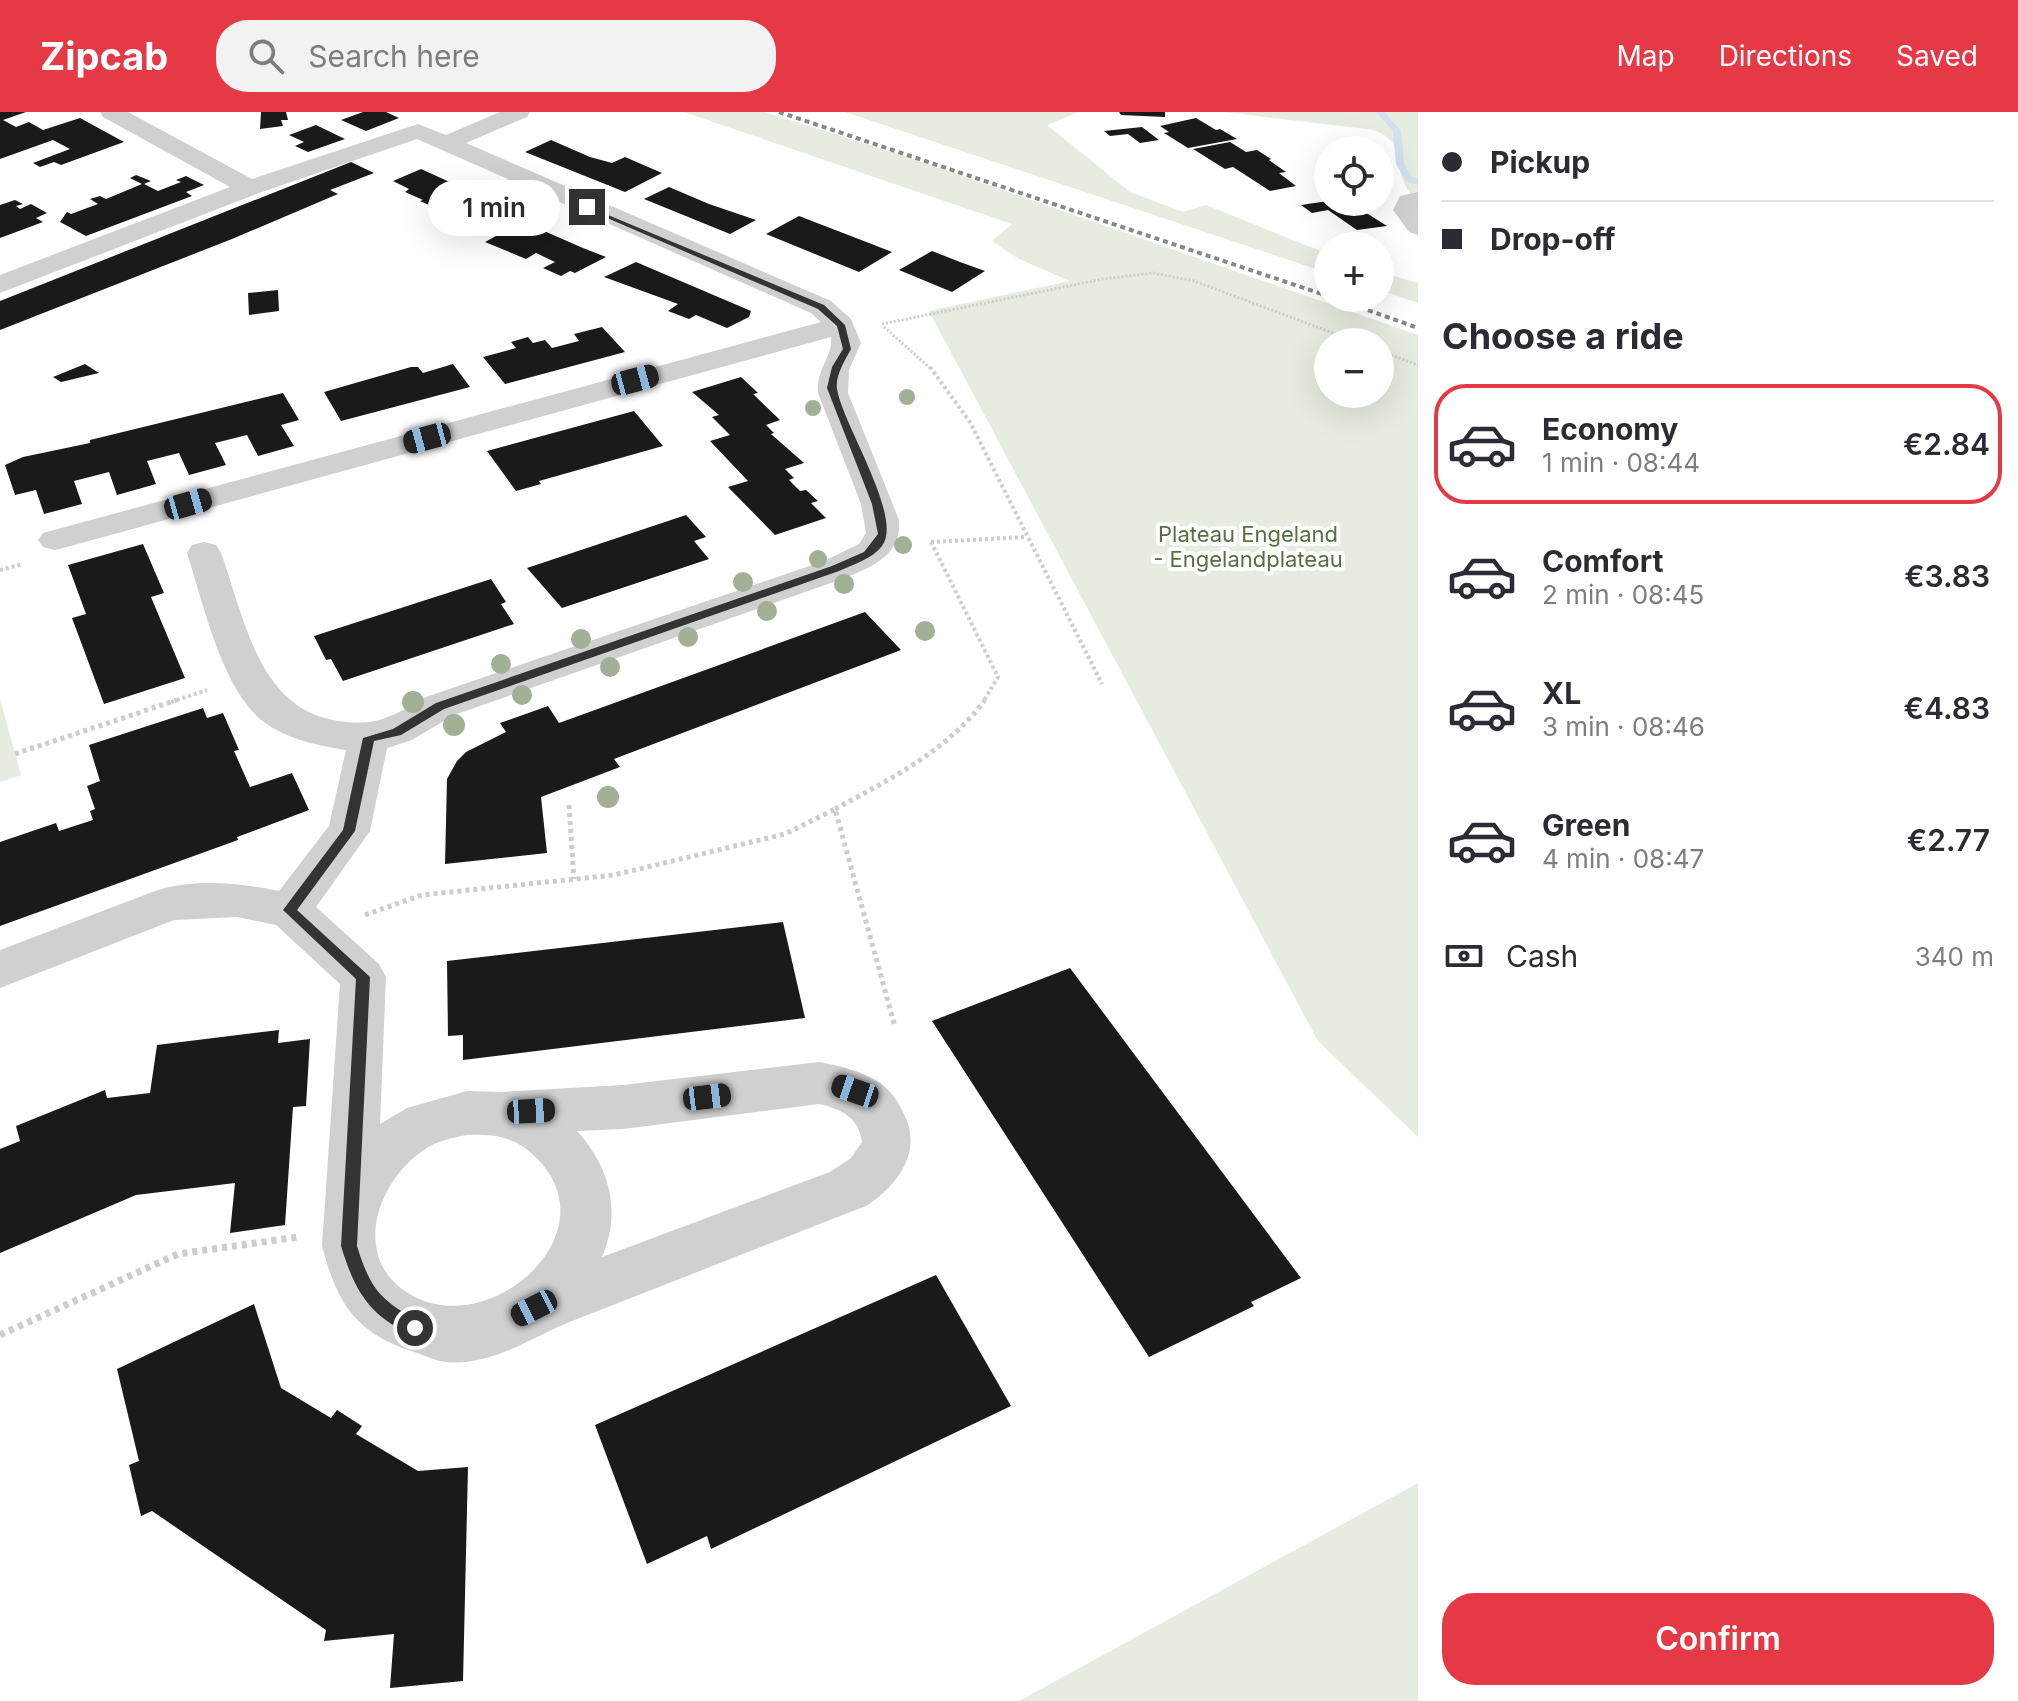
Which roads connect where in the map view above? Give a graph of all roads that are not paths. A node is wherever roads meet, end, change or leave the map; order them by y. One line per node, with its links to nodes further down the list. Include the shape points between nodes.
1 (111, 112): 6 (street)
2 (462, 112): 4 (street)
3 (519, 112): 5 (street)
4 (418, 131): 5 (street); 6 (street)
5 (444, 144): 10 (street, via 821,307)
6 (250, 188): 9 (street)
7 (1418, 200): 8 (street, via 1409,201 1406,210)
8 (1418, 227)
9 (0, 285)
10 (841, 325): 11 (street); 13 (street, via 847,349 832,388 877,504 883,534 868,554 440,706 396,732)
11 (55, 540)
12 (204, 553): 13 (street, via 250,676 272,709 297,725)
13 (369, 738): 14 (street, via 349,831)
14 (302, 922): 15 (street, via 237,900 171,903); 17 (street, via 363,977)
15 (0, 969)
16 (500, 1113): 17 (street, via 450,1116 393,1145); 18 (street, via 534,1123 562,1144 581,1173 587,1208 582,1244 564,1280); 18 (street, via 623,1107 819,1083 855,1091 871,1102 886,1134 886,1152 866,1181)
17 (331, 1222): 18 (street, via 349,1246 359,1280 382,1309 415,1328 454,1335 496,1328)
18 (534, 1308)

